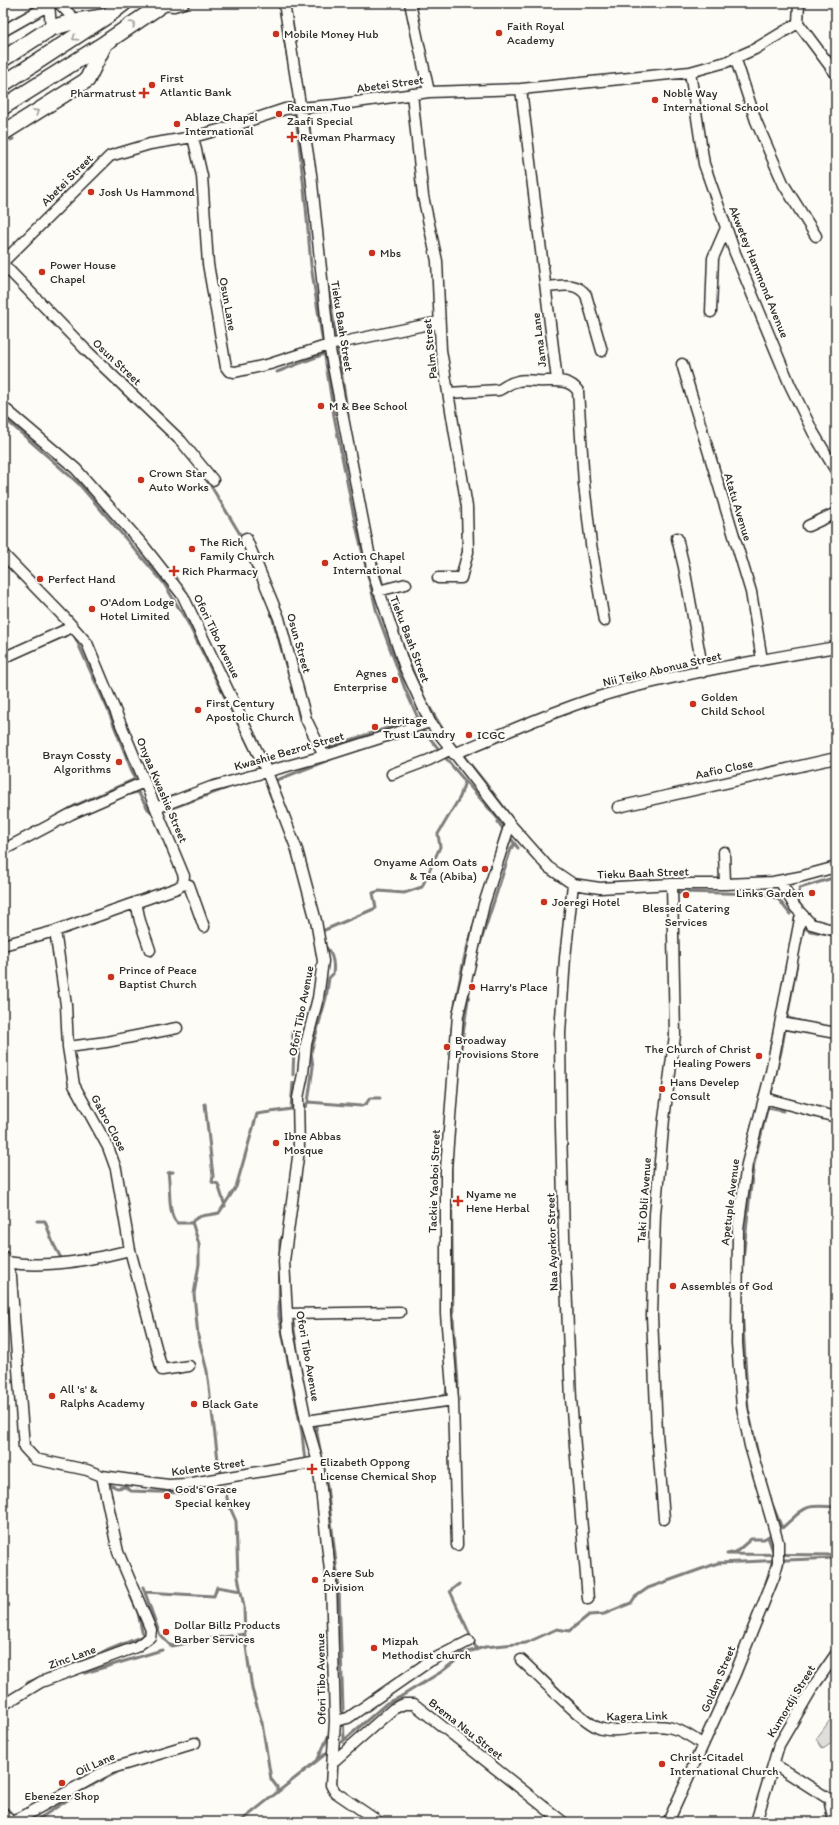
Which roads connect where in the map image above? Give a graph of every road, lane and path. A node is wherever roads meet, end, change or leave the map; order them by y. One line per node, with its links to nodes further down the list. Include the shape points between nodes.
1 (124, 3): 8 (highway)
2 (184, 3): 7 (street, via 174,6)
3 (284, 3): 26 (street, Tieku Baah Street)
4 (410, 3): 23 (street)
5 (799, 3): 10 (street)
6 (52, 4): 9 (street); 11 (street); 12 (street)
7 (162, 4): 13 (highway, one-way to 7)
8 (107, 16): 9 (highway); 16 (highway, one-way to 16)
9 (76, 21): 11 (highway)
10 (798, 23): 14 (street, Abetei Street, via 762,45); 18 (street)
11 (51, 28): 15 (highway); 16 (highway)
12 (3, 31)
13 (105, 43): 19 (highway); 22 (highway)
14 (735, 57): 17 (street, Abetei Street); 30 (street, via 756,121 784,185)
15 (3, 60)
16 (33, 65): 20 (highway)
17 (690, 72): 21 (street, Abetei Street); 29 (street, Akwetey Hammond Avenue, via 700,152)
18 (836, 74)
19 (87, 80): 22 (highway); 27 (highway, one-way to 19)
20 (3, 84)
21 (521, 89): 23 (street, Abetei Street); 32 (street, Jama Lane)
22 (31, 90): 25 (highway)
23 (429, 92): 24 (street, Abetei Street)
24 (412, 94): 26 (street, Abetei Street); 34 (street, Palm Street, via 424,196 437,261)
25 (3, 107)
26 (301, 107): 28 (street, Abetei Street, via 285,109); 35 (street, Tieku Baah Street)
27 (3, 133)
28 (193, 137): 31 (street, Abetei Street, via 150,144 110,156); 35 (street, Osun Lane, via 202,176 208,264 226,367 229,371 235,372)
29 (726, 228): 33 (street, via 713,258); 41 (street, Akwetey Hammond Avenue, via 790,385)
30 (816, 236)
31 (3, 263): 42 (street, Osun Street, via 85,349 181,441)
32 (546, 287): 36 (street, via 574,285 583,290); 38 (street, Jama Lane)
33 (711, 312)
34 (439, 322): 35 (street); 39 (street, Palm Street)
35 (329, 345): 50 (street, Tieku Baah Street)
36 (602, 351)
37 (682, 364): 55 (street, Atatu Avenue, via 750,587)
38 (557, 380): 39 (street, via 520,380 504,385 499,390); 51 (street, Jama Lane, via 574,385 578,391 584,484)
39 (448, 393): 48 (street, Palm Street, via 467,508 468,552 461,578)
40 (3, 407): 61 (street, Ofori Tibo Avenue, via 76,469 143,545 183,596)
41 (836, 472)
42 (213, 480)
43 (836, 513): 44 (street)
44 (808, 526)
45 (246, 538): 59 (street, Osun Street, via 279,618 306,719)
46 (677, 538): 56 (street)
47 (3, 554): 52 (street, Onyaa Kwashie Street)
48 (438, 578)
49 (406, 584): 50 (street)
50 (378, 591): 57 (street, Tieku Baah Street, via 406,668)
51 (604, 621)
52 (72, 627): 54 (street); 63 (street, Onyaa Kwashie Street, via 87,643 97,664)
53 (836, 647): 55 (street, Nii Teiko Abonua Street)
54 (3, 658)
55 (762, 660): 56 (street, Nii Teiko Abonua Street)
56 (702, 672): 58 (street, Nii Teiko Abonua Street, via 624,689)
57 (430, 722): 58 (street, Tieku Baah Street); 59 (street, Kwashie Bezrot Street)
58 (453, 752): 62 (street, Nii Teiko Abonua Street); 66 (street, Tieku Baah Street)
59 (324, 756): 61 (street, Kwashie Bezrot Street)
60 (836, 758): 64 (street, Aafio Close)
61 (267, 772): 65 (street, Kwashie Bezrot Street, via 211,787); 91 (street, Ofori Tibo Avenue, via 297,850 316,922 323,961 316,1009 306,1044 298,1107 298,1155 284,1261)
62 (392, 774)
63 (144, 782): 65 (street, Onyaa Kwashie Street); 67 (street, via 71,814)
64 (618, 807)
65 (156, 808): 71 (street, Onyaa Kwashie Street, via 184,876)
66 (510, 824): 72 (street, Tieku Baah Street, via 548,867); 93 (street, Tackie Yaoboi Street, via 484,904 458,1015 446,1169 446,1314)
67 (3, 850)
68 (724, 852): 74 (street)
69 (836, 867): 70 (street, Tieku Baah Street)
70 (780, 881): 74 (street, Tieku Baah Street); 76 (street)
71 (183, 884): 75 (street); 77 (street, via 189,885)
72 (573, 884): 73 (street, Tieku Baah Street, via 600,888); 100 (street, Naa Ayorkor Street, via 560,1033 562,1143 571,1400)
73 (672, 884): 74 (street, Tieku Baah Street); 97 (street, Taki Obli Avenue, via 675,1035 655,1214 652,1316)
74 (725, 884)
75 (136, 902): 79 (street); 81 (street)
76 (800, 914): 78 (street, via 811,924); 82 (street, Apetuple Avenue)
77 (204, 927)
78 (836, 930)
79 (55, 931): 80 (street); 85 (street, Gabro Close, via 66,1006)
80 (3, 945)
81 (150, 950)
82 (781, 1023): 84 (street); 86 (street, Apetuple Avenue)
83 (177, 1028): 85 (street)
84 (836, 1033)
85 (68, 1047): 88 (street, Gabro Close, via 74,1085 108,1147 116,1168)
86 (764, 1098): 87 (street); 98 (street, Apetuple Avenue, via 747,1164 738,1229 737,1343 742,1407 750,1446)
87 (836, 1117)
88 (130, 1250): 89 (street, via 71,1262 17,1264); 92 (street, Gabro Close, via 162,1370)
89 (4, 1259): 96 (street, Kolente Street, via 11,1277 24,1447 36,1459 87,1470)
90 (400, 1312): 91 (street)
91 (287, 1314): 94 (street, Ofori Tibo Avenue, via 288,1332)
92 (189, 1366)
93 (453, 1400): 94 (street); 99 (street, Tackie Yaoboi Street)
94 (306, 1421): 95 (street, Ofori Tibo Avenue)
95 (318, 1462): 96 (street, Kolente Street, via 186,1484 168,1485); 105 (street, Ofori Tibo Avenue, via 331,1580)
96 (102, 1476): 104 (street, Zinc Lane, via 118,1552 151,1630 150,1637 136,1647 41,1682)
97 (664, 1518)
98 (778, 1542): 107 (street, Golden Street, via 778,1562 774,1577)
99 (457, 1545)
100 (588, 1599)
101 (469, 1641): 105 (street, via 430,1661 348,1718)
102 (836, 1654): 109 (street, Kumordji Street, via 779,1745)
103 (521, 1660): 107 (street, Kagera Link, via 587,1722 601,1729 665,1726 684,1731)
104 (3, 1705)
105 (335, 1721): 108 (street, Ofori Tibo Avenue)
106 (195, 1743): 112 (street, Oil Lane, via 109,1769)
107 (704, 1745): 115 (street, Golden Street)
108 (333, 1762): 113 (street, Ofori Tibo Avenue, via 331,1785 335,1792); 114 (street, Brema Nsu Street, via 393,1709 404,1704 414,1704)
109 (774, 1764): 110 (street); 116 (street, Kumordji Street)
110 (833, 1797): 117 (street)
111 (3, 1813): 112 (street)
112 (12, 1822)
113 (379, 1822)
114 (563, 1822)
115 (668, 1822)
116 (756, 1822)
117 (834, 1822)

